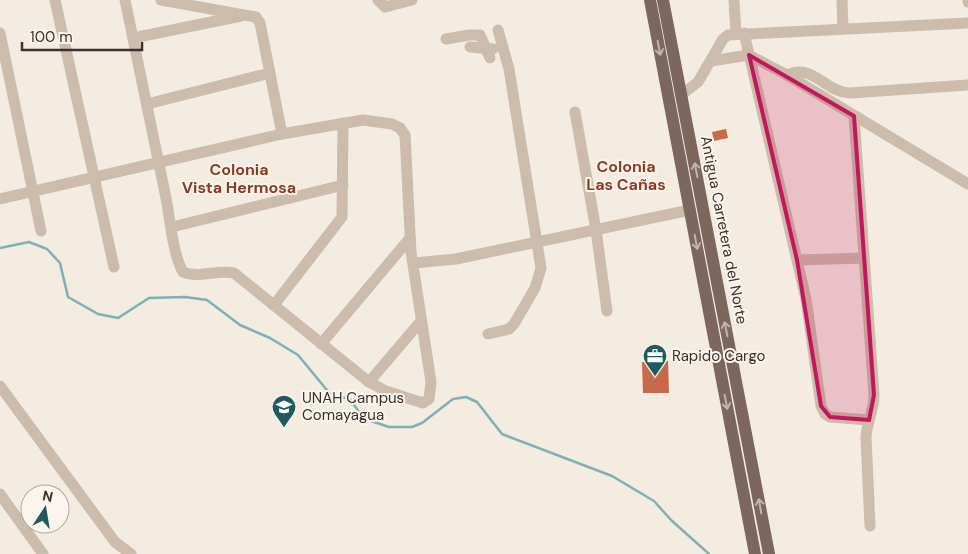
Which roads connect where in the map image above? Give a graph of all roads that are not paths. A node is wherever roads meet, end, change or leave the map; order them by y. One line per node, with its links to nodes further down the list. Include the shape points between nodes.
1 (55, 0): 33 (street)
2 (125, 0): 16 (street)
3 (161, 0): 10 (street)
4 (378, 0): 5 (street, via 385,7)
5 (412, 0)
6 (650, 0): 38 (main road, Antigua Carretera del Norte, one-way to 38)
7 (663, 0): 26 (main road, Antigua Carretera del Norte)
8 (734, 0): 15 (street)
9 (842, 0): 12 (street)
10 (248, 14): 16 (street); 23 (street, via 260,23)
11 (968, 23): 12 (street)
12 (843, 29): 15 (street)
13 (498, 30): 19 (street)
14 (0, 33): 36 (street)
15 (740, 33): 21 (street); 22 (street, via 723,39)
16 (133, 38): 27 (street)
17 (446, 39): 20 (street, via 480,35)
18 (470, 47): 20 (street)
19 (504, 50): 20 (street); 43 (street)
20 (488, 53)
21 (749, 55): 22 (street); 24 (street); 45 (street)
22 (711, 61): 26 (street, via 694,87)
23 (270, 73): 27 (street); 31 (street)
24 (787, 75): 25 (street, via 806,71 835,90 850,93); 29 (street)
25 (968, 85)
26 (681, 95): 61 (main road, Antigua Carretera del Norte, one-way to 26)
27 (147, 104): 32 (street)
28 (575, 112): 40 (street)
29 (854, 116): 34 (street); 44 (street)
30 (343, 123): 31 (street); 35 (street); 42 (street, via 379,121 400,128 404,135)
31 (282, 134): 32 (street)
32 (158, 162): 33 (street); 39 (street)
33 (96, 177): 36 (street); 47 (street)
34 (968, 184)
35 (343, 185): 39 (street); 48 (street, via 342,217)
36 (33, 192): 37 (street); 41 (street)
37 (0, 199)
38 (690, 210): 40 (street); 60 (main road, Antigua Carretera del Norte, one-way to 60)
39 (172, 227): 48 (street, via 183,272 194,275 234,272)
40 (596, 230): 43 (street); 49 (street)
41 (42, 231)
42 (410, 238): 46 (street); 52 (street)
43 (538, 242): 46 (street, via 456,259); 51 (street, via 541,268 535,288 509,329)
44 (864, 258): 45 (street); 55 (street, via 874,396)
45 (797, 260): 55 (street, via 806,299 821,406 830,417)
46 (414, 263): 50 (street)
47 (114, 267)
48 (274, 305): 52 (street)
49 (607, 311)
50 (421, 321): 53 (street); 53 (street, via 431,382 429,399 424,402 386,391)
51 (488, 334)
52 (321, 344): 53 (street)
53 (369, 382)
54 (0, 386): 59 (street, via 115,542)
55 (869, 420): 57 (street, via 866,437)
56 (0, 494): 58 (street)
57 (870, 526)
58 (43, 554)
59 (131, 554)
60 (755, 554)
61 (769, 554)

